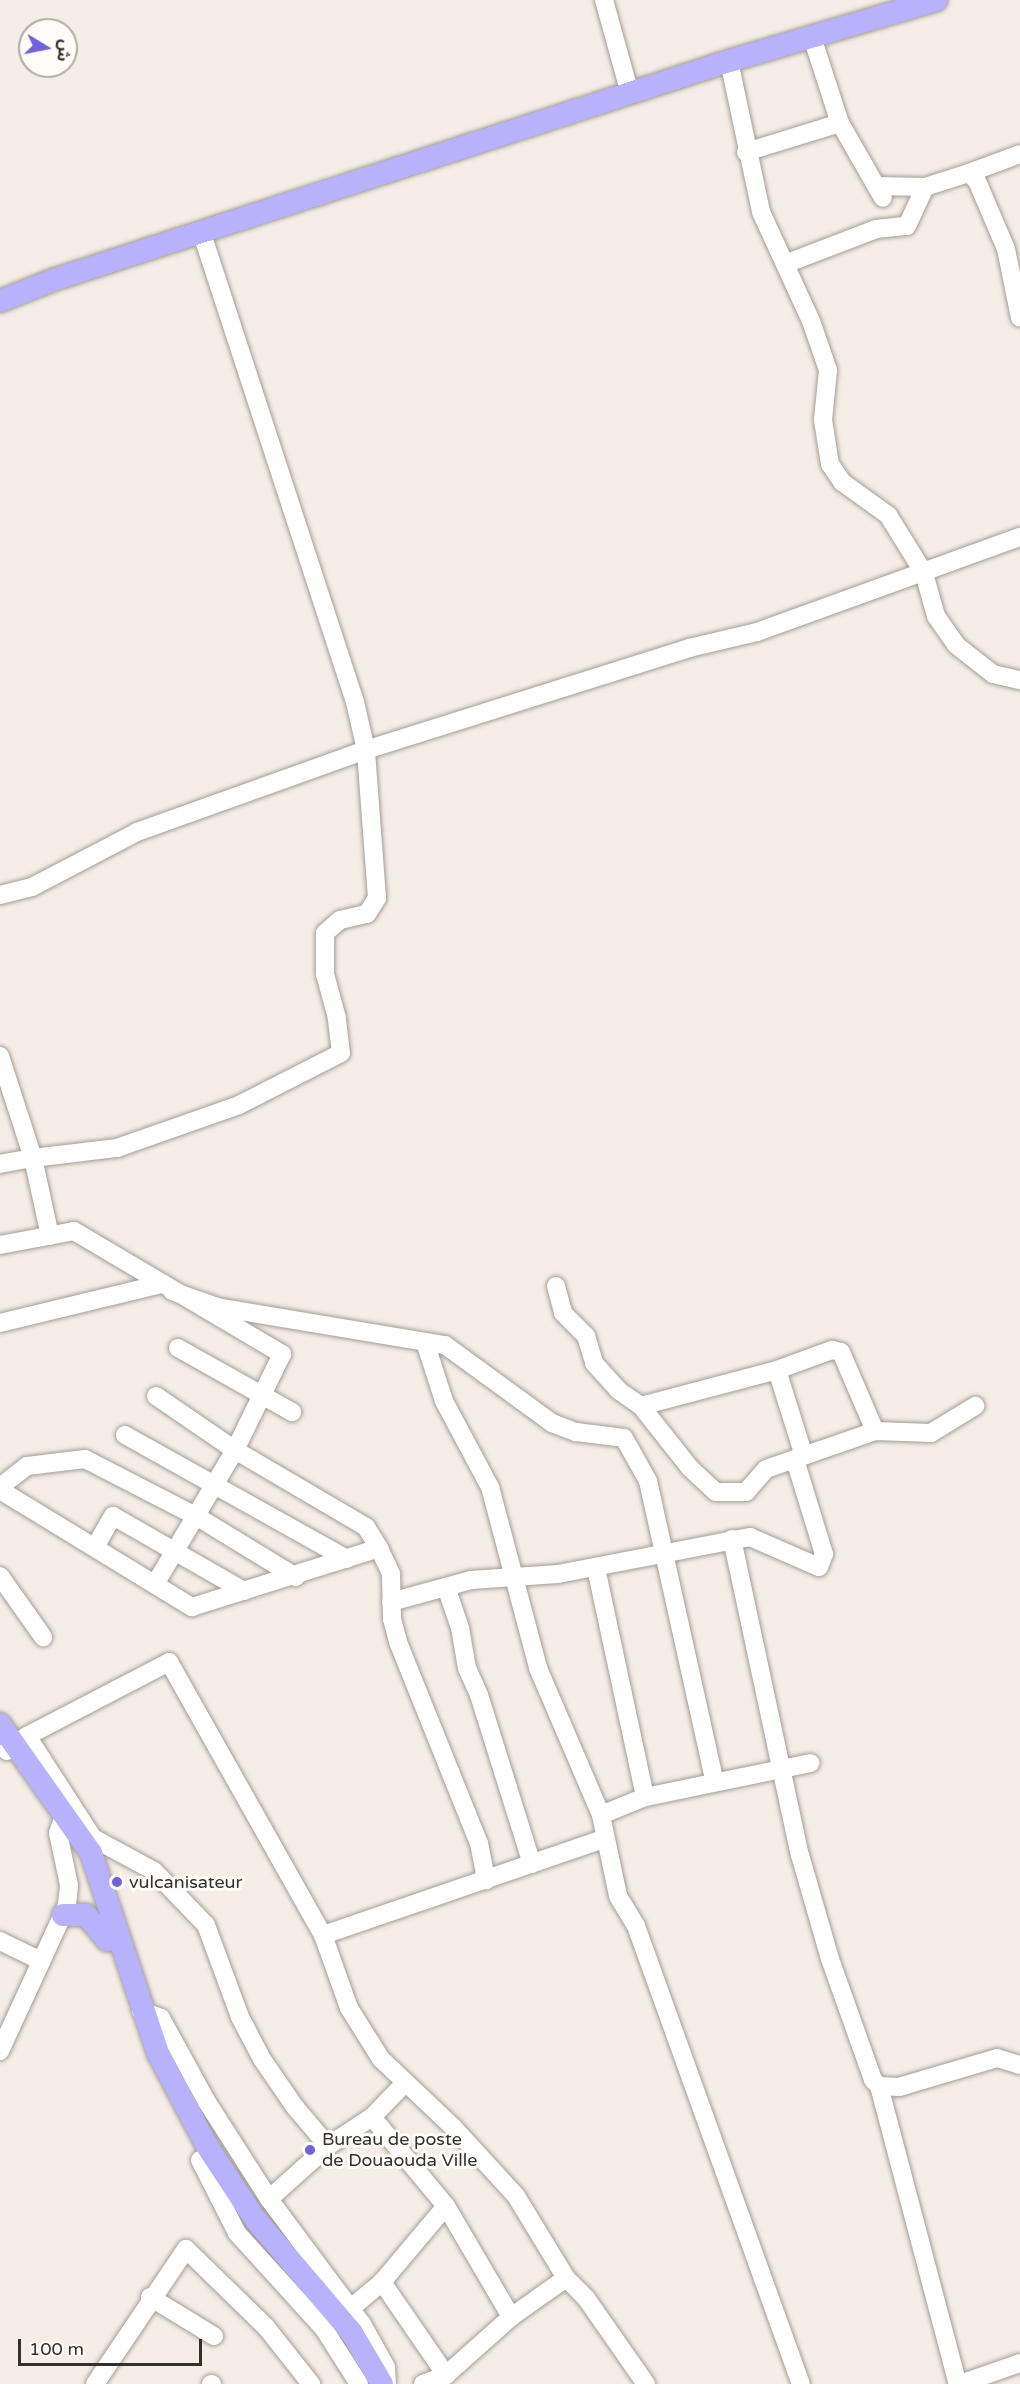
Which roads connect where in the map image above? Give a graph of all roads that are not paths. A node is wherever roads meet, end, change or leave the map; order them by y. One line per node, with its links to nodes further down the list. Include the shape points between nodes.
1 (604, 0): 5 (street)
2 (936, 0): 3 (main road)
3 (812, 37): 4 (main road); 6 (street)
4 (729, 61): 5 (main road); 7 (street)
5 (630, 94): 11 (main road)
6 (840, 123): 7 (street); 10 (street, via 879,192)
7 (746, 152): 12 (street, via 761,212)
8 (1020, 154): 9 (street)
9 (969, 173): 10 (street); 14 (street, via 977,181 1006,249)
10 (925, 187): 12 (street, via 907,226 876,229)
11 (202, 233): 13 (main road); 18 (street, via 355,702)
12 (785, 264): 16 (street, via 828,370 823,420 830,464 842,482 888,515)
13 (0, 301)
14 (1020, 318)
15 (1019, 540): 16 (street)
16 (924, 573): 17 (street, via 936,616 956,645 993,674); 18 (street, via 757,632 689,648)
17 (1020, 680)
18 (366, 750): 19 (street, via 137,832 32,887); 21 (street, via 377,898 368,914 340,920 326,933 325,974 337,1018 341,1053 239,1105 117,1148)
19 (0, 895)
20 (0, 1056): 21 (street)
21 (33, 1158): 22 (street); 23 (street)
22 (0, 1164)
23 (50, 1236): 24 (street); 26 (street, via 74,1231)
24 (0, 1245)
25 (556, 1286): 33 (street, via 563,1312 586,1336 594,1363 618,1390)
26 (166, 1288): 27 (street); 28 (street, via 217,1307); 31 (street, via 282,1354)
27 (0, 1323)
28 (425, 1342): 47 (street, via 445,1345 552,1423 576,1432 624,1438 648,1481); 52 (street, via 444,1401 490,1487)
29 (178, 1348): 31 (street)
30 (777, 1370): 33 (street); 36 (street, via 832,1350 841,1352); 39 (street)
31 (260, 1395): 35 (street); 38 (street)
32 (156, 1396): 38 (street)
33 (641, 1406): 39 (street, via 690,1468 716,1492 746,1492 766,1469)
34 (975, 1406): 36 (street, via 931,1433)
35 (292, 1412)
36 (875, 1431): 39 (street)
37 (125, 1435): 40 (street)
38 (235, 1450): 40 (street); 45 (street, via 366,1527)
39 (799, 1458): 43 (street, via 824,1562 819,1567 809,1565 750,1537)
40 (215, 1484): 42 (street); 48 (street)
41 (0, 1489): 42 (street, via 27,1466 85,1459); 44 (street)
42 (196, 1516): 46 (street); 51 (street)
43 (732, 1539): 47 (street); 61 (street)
44 (95, 1547): 46 (street, via 114,1516); 53 (street)
45 (379, 1548): 48 (street); 56 (street, via 391,1574)
46 (175, 1550): 53 (street); 55 (street)
47 (665, 1553): 49 (street); 62 (street)
48 (347, 1559): 51 (street)
49 (596, 1568): 52 (street); 63 (street)
50 (0, 1576): 57 (street)
51 (296, 1577): 55 (street)
52 (512, 1578): 54 (street, via 471,1580); 64 (street, via 538,1668)
53 (155, 1584): 55 (street, via 192,1607)
54 (446, 1587): 56 (street); 67 (street, via 460,1628 467,1668)
55 (244, 1591)
56 (392, 1602): 68 (street, via 398,1642 479,1843)
57 (43, 1637)
58 (0, 1724): 59 (main road)
59 (13, 1743): 65 (main road); 70 (street, via 169,1662); 80 (street, via 93,1838 154,1871 206,1925 240,2018 262,2059)
60 (810, 1763): 61 (street)
61 (783, 1768): 62 (street); 78 (street, via 800,1855 830,1959 873,2080)
62 (715, 1782): 63 (street)
63 (645, 1797): 64 (street)
64 (601, 1815): 66 (street)
65 (62, 1819): 69 (street, via 58,1843 69,1885); 71 (main road, via 87,1875); 74 (main road, via 99,1871)
66 (604, 1839): 67 (street); 100 (street, via 618,1896 636,1926)
67 (532, 1864): 68 (street)
68 (486, 1880): 70 (street)
69 (63, 1915): 71 (main road, via 86,1915); 73 (street)
70 (323, 1935): 77 (street, via 349,2008 381,2059)
71 (107, 1940): 81 (main road, via 128,2007 161,2089)
72 (0, 1941): 73 (street)
73 (41, 1962): 75 (street)
74 (141, 2011): 82 (street, via 161,2018 207,2102); 96 (main road, via 172,2082 232,2187 352,2333)
75 (0, 2051)
76 (1020, 2066): 78 (street, via 997,2058 898,2087)
77 (405, 2083): 79 (street); 84 (street, via 453,2127 516,2196)
78 (879, 2086): 101 (street)
79 (372, 2117): 80 (street); 83 (street)
80 (328, 2146): 82 (street)
81 (201, 2160): 94 (street, via 237,2233 324,2329); 95 (main road, via 269,2257 331,2324)
82 (269, 2199): 87 (street)
83 (446, 2206): 85 (street); 88 (street)
84 (566, 2278): 88 (street); 99 (street, via 586,2298)
85 (382, 2282): 87 (street); 91 (street)
86 (150, 2297): 89 (street); 92 (street, via 186,2249 289,2352); 93 (street)
87 (351, 2308): 97 (street, via 386,2367)
88 (511, 2317): 91 (street)
89 (214, 2336)
90 (1020, 2363): 101 (street)
91 (446, 2375): 98 (street)
92 (305, 2380)
93 (95, 2384)
94 (358, 2384)
95 (368, 2384)
96 (382, 2384)
97 (387, 2384)
98 (423, 2384)
99 (646, 2384)
100 (801, 2384)
101 (959, 2384)

